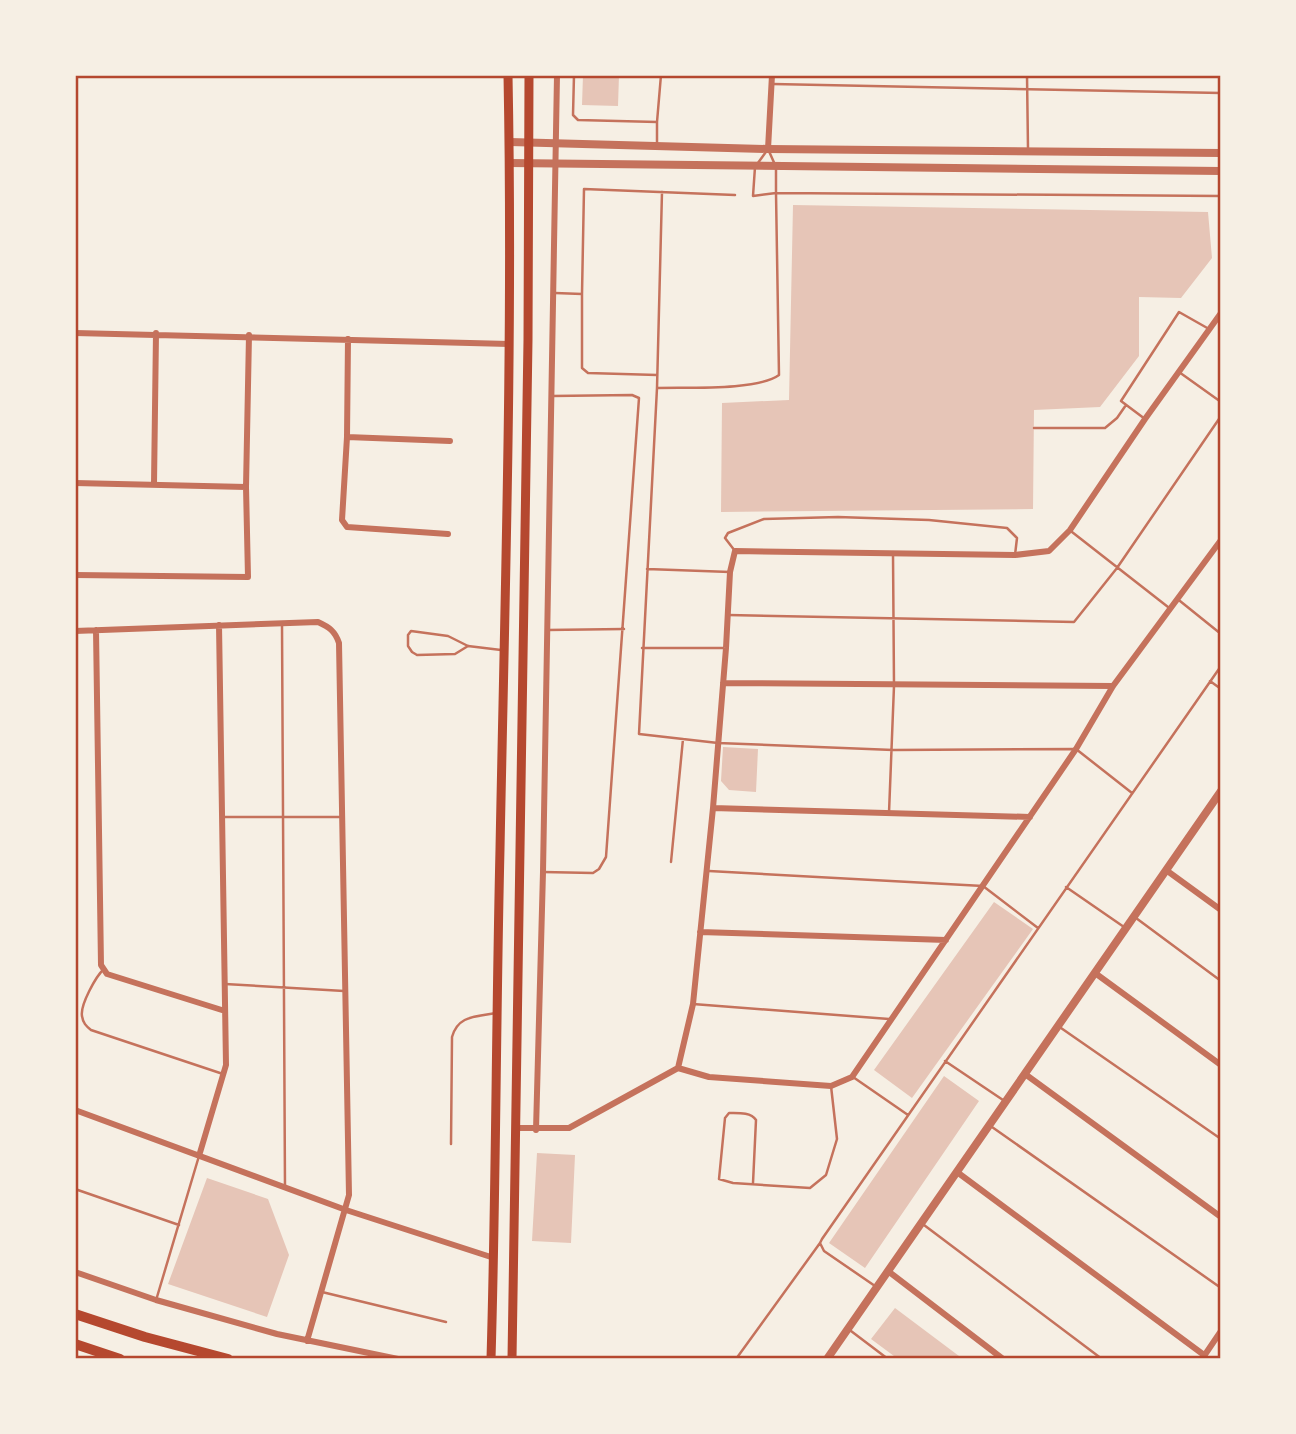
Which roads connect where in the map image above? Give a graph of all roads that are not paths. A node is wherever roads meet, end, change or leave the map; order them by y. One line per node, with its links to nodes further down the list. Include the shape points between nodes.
1 (508, 75): 12 (main road)
2 (529, 75): 13 (main road)
3 (557, 75): 14 (street)
4 (575, 75): 11 (lane, via 573,115 578,120)
5 (661, 75): 11 (lane)
6 (772, 75): 8 (street)
7 (1027, 75): 9 (lane)
8 (772, 84): 9 (lane); 16 (street)
9 (1027, 90): 10 (lane); 17 (lane)
10 (1221, 93)
11 (657, 122): 15 (lane)
12 (510, 142): 13 (street); 19 (main road)
13 (529, 142): 14 (street); 20 (main road)
14 (555, 143): 15 (street); 21 (street)
15 (657, 147): 16 (street)
16 (768, 149): 17 (street); 22 (lane); 23 (lane)
17 (1028, 150): 18 (street)
18 (1221, 153)
19 (509, 163): 20 (street); 37 (main road)
20 (529, 163): 21 (street); 129 (main road)
21 (555, 163): 22 (street); 29 (street)
22 (755, 167): 23 (street); 26 (lane, via 753,196)
23 (776, 167): 24 (street); 26 (lane)
24 (1221, 171)
25 (662, 192): 27 (lane); 30 (lane, via 584,189); 39 (lane)
26 (776, 193): 28 (lane); 40 (lane, via 779,375 753,384)
27 (735, 195)
28 (1221, 196)
29 (554, 293): 30 (lane); 41 (street)
30 (582, 295): 39 (lane, via 582,368 588,373)
31 (1221, 313): 32 (street)
32 (1209, 329): 38 (street); 43 (lane, via 1179,312 1121,401)
33 (75, 332): 34 (street)
34 (156, 333): 35 (street); 50 (street)
35 (248, 335): 36 (street); 51 (street)
36 (348, 340): 37 (street); 47 (street)
37 (509, 344): 76 (main road)
38 (1179, 372): 42 (lane); 45 (street)
39 (657, 375): 40 (lane)
40 (657, 388): 59 (lane)
41 (552, 397): 68 (lane, via 639,398); 70 (street)
42 (1221, 402)
43 (1126, 405): 45 (lane); 46 (lane, via 1105,428)
44 (1221, 416): 58 (lane)
45 (1145, 419): 52 (street)
46 (1034, 429)
47 (347, 437): 48 (street); 53 (street, via 340,516 346,527)
48 (450, 441)
49 (75, 483): 50 (street)
50 (154, 485): 51 (street)
51 (246, 487): 61 (street, via 247,578)
52 (1070, 530): 57 (street, via 1049,551); 58 (lane)
53 (448, 534)
54 (1221, 540): 62 (street)
55 (738, 550): 56 (street); 57 (lane, via 726,542 728,533 764,519 838,517 1007,528 1017,538); 60 (street)
56 (892, 554): 57 (street); 65 (lane)
57 (1015, 555)
58 (1117, 568): 63 (lane); 65 (lane, via 1074,622)
59 (648, 569): 60 (lane); 74 (lane)
60 (730, 572): 64 (street)
61 (75, 575)
62 (1178, 600): 63 (street); 72 (lane)
63 (1171, 609): 80 (street)
64 (728, 615): 65 (lane); 75 (street)
65 (892, 618): 81 (lane)
66 (282, 623): 67 (street); 92 (lane); 93 (street, via 318,622 328,626 340,643)
67 (219, 625): 69 (street); 91 (street)
68 (624, 629): 70 (lane); 98 (lane, via 606,857 593,873)
69 (96, 630): 71 (street); 107 (street)
70 (547, 630): 98 (street)
71 (75, 631)
72 (1221, 634)
73 (468, 646): 73 (lane, via 448,636 417,631 408,635 408,646 417,654 455,654); 76 (lane)
74 (641, 648): 75 (lane); 83 (lane, via 638,733)
75 (726, 648): 79 (street)
76 (504, 651): 115 (main road)
77 (1221, 666): 78 (lane)
78 (1210, 681): 82 (lane); 88 (lane)
79 (723, 683): 81 (street); 84 (street)
80 (1113, 686): 81 (street); 85 (street)
81 (894, 687): 86 (lane)
82 (1221, 690)
83 (683, 740): 84 (lane); 95 (lane)
84 (718, 743): 86 (lane); 89 (street)
85 (1076, 749): 86 (lane); 88 (lane); 94 (street)
86 (893, 750): 90 (lane)
87 (1221, 791): 96 (street)
88 (1132, 793): 100 (lane)
89 (713, 808): 90 (street); 97 (street)
90 (889, 813): 94 (street)
91 (222, 817): 92 (lane); 110 (street)
92 (282, 817): 93 (lane); 111 (lane)
93 (342, 817): 112 (street)
94 (1030, 817): 99 (street)
95 (671, 862)
96 (1166, 870): 101 (street); 102 (street)
97 (706, 871): 99 (lane); 105 (street)
98 (543, 872): 130 (street)
99 (984, 886): 103 (lane); 106 (street)
100 (1066, 887): 103 (lane); 104 (lane)
101 (1221, 910)
102 (1134, 916): 104 (street); 109 (lane)
103 (1038, 928): 118 (lane)
104 (1126, 929): 108 (street)
105 (700, 932): 106 (street); 113 (street)
106 (946, 940): 116 (street)
107 (104, 969): 114 (street, via 107,974); 121 (lane, via 82,1010 85,1025)
108 (1095, 973): 117 (street); 119 (street)
109 (1221, 981)
110 (225, 984): 111 (lane); 114 (street)
111 (285, 988): 112 (lane); 136 (lane)
112 (345, 991): 138 (street)
113 (693, 1004): 116 (lane); 120 (street)
114 (225, 1011): 121 (street)
115 (496, 1013): 132 (lane, via 461,1020 455,1026); 143 (main road)
116 (891, 1019): 123 (street)
117 (1058, 1026): 122 (street); 131 (lane)
118 (945, 1061): 125 (lane); 127 (lane)
119 (1221, 1065)
120 (678, 1068): 124 (street, via 709,1077); 130 (street, via 569,1128)
121 (225, 1074): 133 (street)
122 (1025, 1074): 125 (street); 139 (street)
123 (852, 1077): 124 (street); 127 (lane)
124 (831, 1086): 135 (lane, via 837,1139 827,1175 810,1188)
125 (1005, 1102): 128 (street)
126 (75, 1110): 133 (street)
127 (908, 1115): 142 (lane)
128 (989, 1125): 134 (street); 147 (lane)
129 (515, 1129): 130 (street); 161 (main road)
130 (536, 1130)
131 (1221, 1139)
132 (451, 1144)
133 (199, 1156): 136 (street); 141 (lane)
134 (957, 1172): 140 (street); 156 (street)
135 (752, 1183): 135 (lane, via 723,1181 717,1176 729,1114 750,1115 756,1120)
136 (285, 1188): 138 (street)
137 (75, 1189): 141 (lane)
138 (346, 1210): 143 (street); 148 (street)
139 (1221, 1217)
140 (921, 1223): 144 (street); 166 (lane)
141 (179, 1225): 149 (lane)
142 (820, 1243): 146 (lane, via 824,1251); 162 (lane)
143 (494, 1258): 160 (main road)
144 (888, 1271): 146 (street); 165 (street)
145 (75, 1272): 149 (street)
146 (877, 1286): 152 (street)
147 (1221, 1288)
148 (322, 1292): 151 (lane); 154 (street)
149 (156, 1300): 154 (street)
150 (75, 1314): 158 (highway)
151 (446, 1322)
152 (848, 1329): 163 (street); 164 (lane)
153 (1221, 1331): 156 (street)
154 (307, 1341): 159 (street)
155 (75, 1344): 157 (highway)
156 (1203, 1357)
157 (120, 1359)
158 (228, 1359)
159 (398, 1359)
160 (491, 1359)
161 (512, 1359)
162 (736, 1359)
163 (827, 1359)
164 (888, 1359)
165 (1003, 1359)
166 (1102, 1359)

